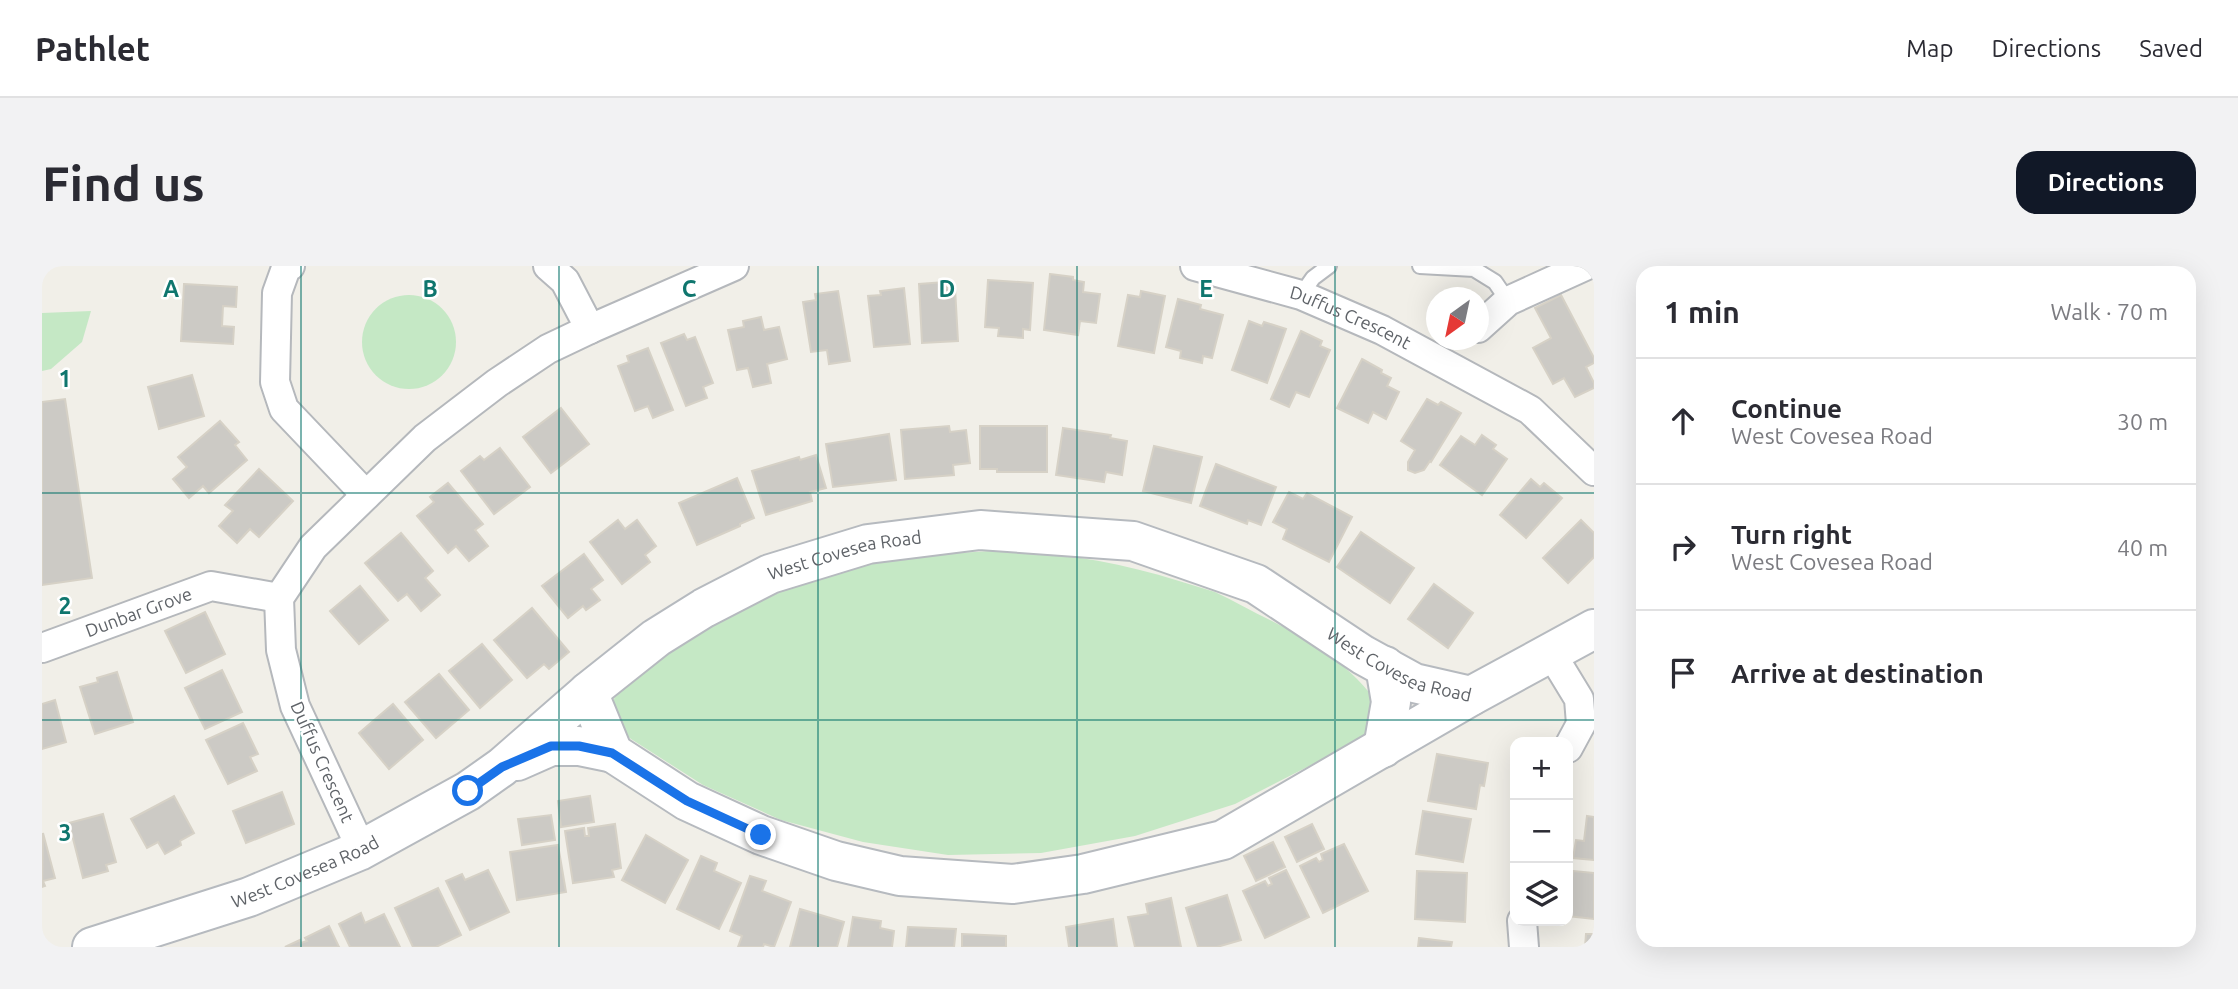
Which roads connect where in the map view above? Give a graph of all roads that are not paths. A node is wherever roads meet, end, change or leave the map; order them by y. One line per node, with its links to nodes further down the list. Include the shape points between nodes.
1 (290, 266): 15 (street, via 277,293 275,382 284,409)
2 (548, 266): 11 (street, via 565,281)
3 (734, 266): 11 (street)
4 (1195, 266): 8 (street, Duffus Crescent)
5 (1329, 266): 8 (lane)
6 (1420, 266): 9 (lane, via 1474,269 1495,282)
7 (1585, 266): 9 (street)
8 (1301, 295): 13 (street, Duffus Crescent)
9 (1508, 301): 10 (street)
10 (1489, 319)
11 (590, 328): 15 (street, via 497,383 425,438)
12 (1462, 350): 13 (street)
13 (1452, 366): 14 (street, Duffus Crescent, via 1531,410)
14 (1594, 471)
15 (366, 495): 16 (street, via 313,547)
16 (279, 598): 18 (street, Dunbar Grove, via 211,586); 27 (street, Duffus Crescent, via 281,650 295,706)
17 (1594, 629): 19 (street)
18 (42, 648)
19 (1551, 653): 22 (street); 23 (street, via 1579,699 1581,724)
20 (1385, 666): 21 (street, West Covesea Road, via 1256,584 1133,541 980,530 869,544 770,574 656,638); 22 (street, West Covesea Road, via 1414,683); 24 (street, via 1391,702)
21 (588, 692): 25 (street); 26 (street, West Covesea Road)
22 (1471, 696): 24 (street, West Covesea Road)
23 (1573, 739)
24 (1383, 748): 25 (street, West Covesea Road, via 1223,840 1083,874 1013,884 900,876 836,861 761,835 687,801)
25 (612, 753): 26 (street, West Covesea Road, via 551,746)
26 (502, 767): 27 (street, West Covesea Road)
27 (359, 851): 29 (street, West Covesea Road, via 249,897)
28 (1522, 926): 30 (street)
29 (92, 947)
30 (1524, 947)

